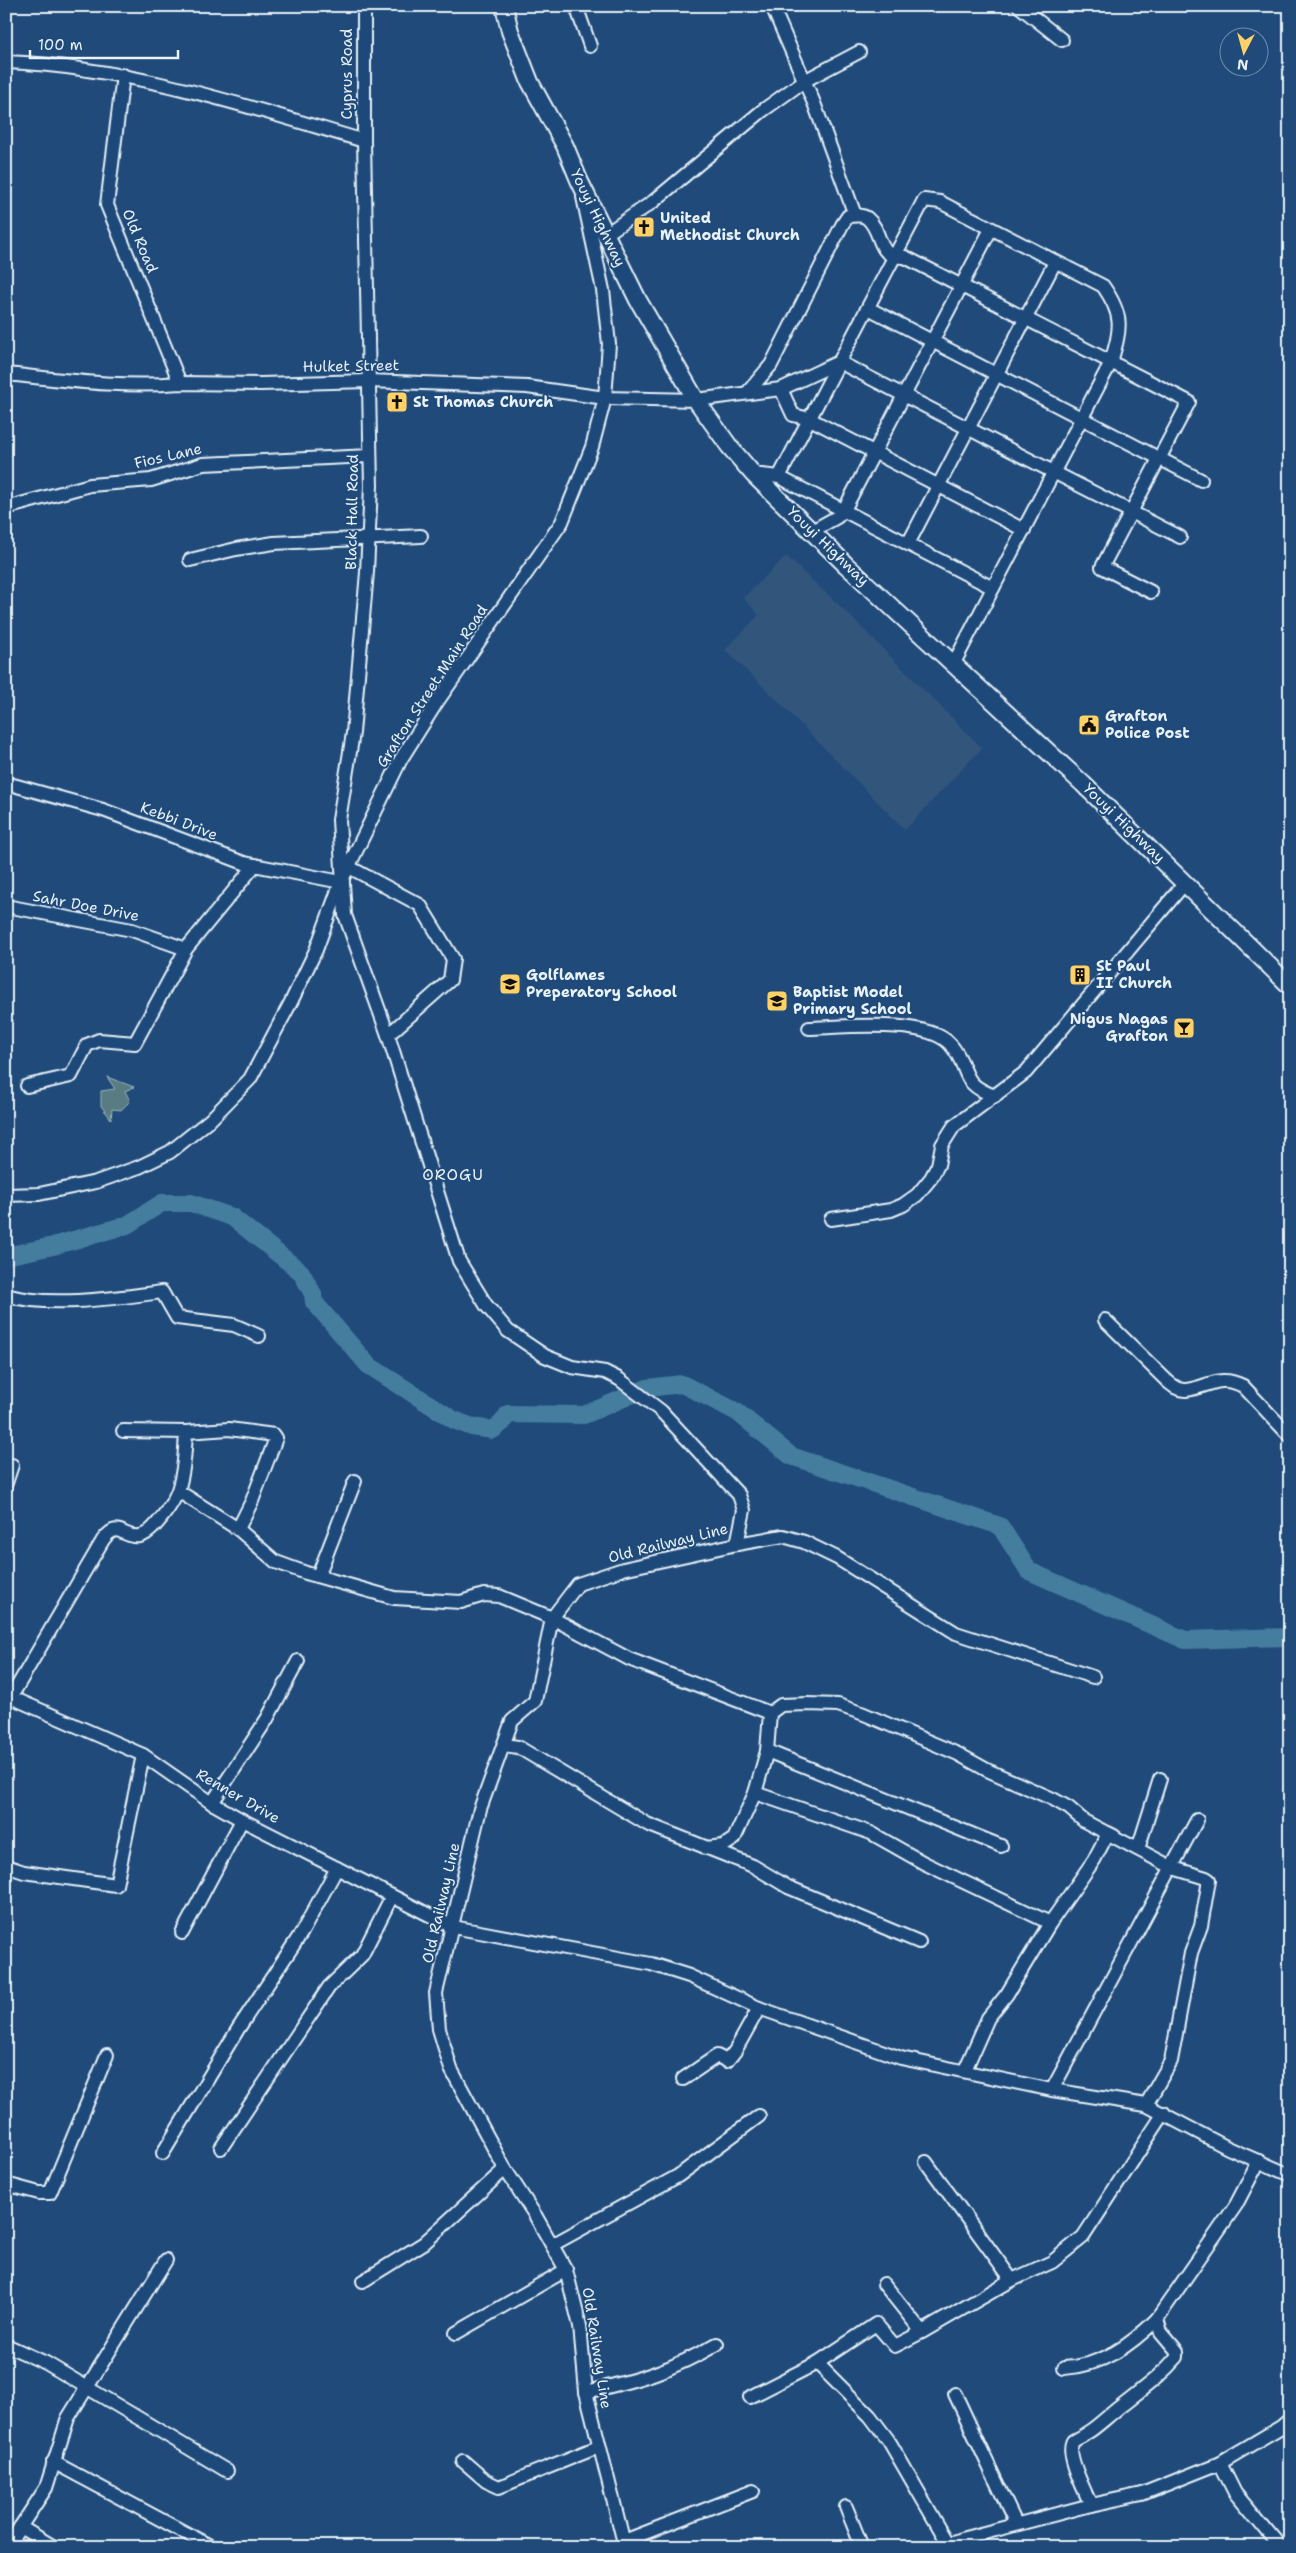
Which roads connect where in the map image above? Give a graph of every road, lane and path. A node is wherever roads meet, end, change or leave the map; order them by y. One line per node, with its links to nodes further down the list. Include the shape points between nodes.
1 (364, 6): 12 (street, Cyprus Road)
2 (504, 6): 13 (main road, Youyi Highway, via 530,82 566,146)
3 (576, 6): 7 (street)
4 (772, 6): 11 (street)
5 (1019, 6): 6 (street)
6 (1062, 40)
7 (590, 46)
8 (859, 52): 11 (street)
9 (6, 62): 10 (street, via 45,63)
10 (123, 75): 12 (street, via 217,97); 28 (street, Old Road, via 107,204)
11 (804, 81): 14 (street); 16 (street, via 762,111 654,201)
12 (364, 141): 27 (street, Black Hall Road)
13 (579, 180): 16 (main road, Youyi Highway); 32 (street, Grafton Street Main Road, via 608,322)
14 (855, 216): 17 (street, via 868,219 879,242); 30 (street, via 848,216 842,225 771,365)
15 (991, 229): 17 (street, via 940,202 924,200); 18 (street); 19 (street)
16 (606, 234): 33 (main road, Youyi Highway, via 638,300)
17 (894, 258): 19 (street, via 905,257); 20 (street)
18 (1055, 262): 21 (street); 24 (street, via 1103,286 1116,304 1120,332)
19 (962, 285): 21 (street); 22 (street)
20 (868, 308): 22 (street); 23 (street)
21 (1026, 318): 24 (street); 26 (street)
22 (932, 341): 26 (street); 31 (street)
23 (839, 362): 29 (street, Hulket Street); 31 (street); 35 (street)
24 (1111, 362): 34 (street); 39 (street, via 1189,402)
25 (6, 374): 28 (street, Hulket Street, via 136,386)
26 (997, 374): 34 (street); 36 (street)
27 (368, 380): 28 (street, Hulket Street); 32 (street, Hulket Street, via 527,387); 38 (street, Black Hall Road)
28 (180, 383)
29 (781, 389): 30 (street, Hulket Street); 35 (street, via 792,414)
30 (748, 392): 33 (street, Hulket Street)
31 (904, 396): 36 (street); 37 (street)
32 (605, 398): 33 (street, Hulket Street); 60 (street, Grafton Street Main Road, via 592,448 562,522 437,702 402,759)
33 (696, 400): 41 (main road, Youyi Highway)
34 (1082, 418): 39 (street); 40 (street)
35 (810, 419): 37 (street); 42 (street)
36 (968, 429): 40 (street); 44 (street)
37 (874, 452): 44 (street); 46 (street)
38 (370, 456): 45 (street, Fios Lane, via 204,464 151,480 90,485); 52 (street, Black Hall Road)
39 (1159, 458): 43 (street); 47 (street)
40 (1053, 473): 47 (street); 48 (street)
41 (752, 474): 42 (street); 49 (main road, Youyi Highway)
42 (779, 477): 46 (street)
43 (1201, 480)
44 (939, 486): 48 (street); 53 (street)
45 (6, 508)
46 (844, 510): 49 (street); 53 (street)
47 (1131, 513): 51 (street); 56 (street, via 1102,567)
48 (1024, 530): 55 (street)
49 (812, 531): 57 (main road, Youyi Highway)
50 (421, 536): 52 (street)
51 (1180, 537)
52 (369, 538): 54 (street, via 274,543); 61 (street, Black Hall Road, via 353,733 339,820)
53 (908, 544): 55 (street)
54 (190, 560)
55 (994, 588): 57 (street)
56 (1151, 592)
57 (954, 662): 62 (main road, Youyi Highway)
58 (6, 783): 59 (street, Kebbi Drive, via 103,810)
59 (256, 865): 61 (street, Kebbi Drive); 64 (street)
60 (350, 867): 61 (street, Grafton Street Main Road); 67 (street, via 420,905 452,959 450,980)
61 (342, 882): 67 (street, Black Hall Road, via 345,915); 70 (street, Grafton Street Main Road, via 316,950 269,1046 250,1079 210,1120 170,1152 139,1167 96,1182 39,1194)
62 (1185, 883): 65 (main road, Youyi Highway); 69 (street, via 1026,1072)
63 (6, 906): 64 (street, Sahr Doe Drive, via 132,930)
64 (186, 950): 68 (street, via 135,1042 93,1042 87,1045 71,1076)
65 (1290, 986)
66 (809, 1028): 69 (street, via 875,1026 926,1030 940,1035 954,1049 972,1085)
67 (388, 1035): 83 (street, Old Railway Line, via 459,1261 486,1305 508,1330 545,1356 572,1367 605,1372 662,1410 738,1495 744,1510)
68 (27, 1086)
69 (995, 1096): 71 (street, via 954,1126 942,1145 931,1178 917,1195 903,1205 880,1212)
70 (6, 1195)
71 (831, 1219)
72 (6, 1295): 74 (street, via 23,1300 66,1300 162,1292 176,1318 234,1325)
73 (1105, 1320): 77 (street, via 1177,1389 1186,1390 1214,1381 1233,1381 1243,1386)
74 (259, 1336)
75 (124, 1431): 76 (street)
76 (186, 1432): 81 (street); 82 (street, via 238,1430 274,1435 276,1438)
77 (1290, 1436)
78 (12, 1465): 80 (street)
79 (355, 1481): 84 (street)
80 (6, 1483)
81 (178, 1491): 82 (street); 88 (street, via 148,1533 138,1536 117,1529 109,1532)
82 (238, 1529): 84 (street, via 276,1562)
83 (737, 1544): 85 (street, Old Railway Line, via 624,1569 578,1584); 87 (street, via 783,1536 804,1542 837,1558 956,1633)
84 (318, 1576): 85 (street, via 394,1598 461,1602 484,1595 499,1596)
85 (552, 1618): 89 (street, via 629,1659); 90 (street, Old Railway Line, via 535,1701 512,1721)
86 (298, 1661): 95 (street, via 268,1719)
87 (1093, 1677)
88 (9, 1696): 92 (street, Renner Drive)
89 (770, 1713): 91 (street); 98 (street, via 781,1705 838,1705 847,1708 958,1754 1053,1799)
90 (504, 1745): 100 (street, via 518,1747 646,1824); 107 (street, Old Railway Line, via 480,1809)
91 (767, 1752): 94 (street); 99 (street)
92 (143, 1755): 95 (street, Renner Drive); 102 (street, via 116,1886 24,1872)
93 (1160, 1779): 101 (street)
94 (755, 1793): 100 (street, via 734,1839 723,1846); 106 (street, via 871,1833 924,1863)
95 (212, 1803): 96 (street, Renner Drive)
96 (242, 1820): 103 (street, Renner Drive); 108 (street)
97 (1198, 1820): 104 (street)
98 (1108, 1833): 101 (street); 106 (street, via 1094,1860)
99 (1001, 1846)
100 (706, 1848): 109 (street, via 753,1866 788,1888 824,1904)
101 (1138, 1849): 104 (street)
102 (6, 1866)
103 (337, 1868): 105 (street, Renner Drive); 119 (street, via 302,1932 238,2029)
104 (1173, 1868): 114 (street); 115 (street, via 1209,1880 1202,1926 1191,1953 1171,2062)
105 (392, 1896): 107 (street, Renner Drive); 118 (street, via 362,1955 329,1987)
106 (1050, 1923): 112 (street, via 1007,1994 988,2018)
107 (453, 1927): 110 (street, Renner Drive, via 651,1964 689,1976); 122 (street, Old Railway Line, via 436,1993 439,2029 451,2069)
108 (182, 1933)
109 (919, 1942)
110 (759, 2008): 112 (street, Renner Drive, via 901,2058); 113 (street, via 736,2051 727,2061 717,2056)
111 (107, 2055): 124 (street, via 50,2193)
112 (965, 2070): 114 (street, Renner Drive)
113 (683, 2079)
114 (1052, 2090): 115 (street, Renner Drive)
115 (1146, 2105): 116 (street, Renner Drive)
116 (1164, 2113): 120 (street, Renner Drive); 128 (street, via 1083,2237 1052,2262)
117 (759, 2116): 125 (street, via 678,2176)
118 (221, 2148)
119 (163, 2153)
120 (1259, 2161): 123 (street, Renner Drive); 131 (street, via 1236,2205)
121 (926, 2162): 128 (street)
122 (505, 2169): 125 (street, Old Railway Line); 129 (street, via 424,2242)
123 (1290, 2175)
124 (6, 2184)
125 (552, 2245): 127 (street, Old Railway Line)
126 (166, 2260): 138 (street)
127 (566, 2270): 133 (street); 139 (street, Old Railway Line, via 580,2326)
128 (1012, 2280): 132 (street)
129 (363, 2281)
130 (884, 2284): 132 (street)
131 (1157, 2319): 137 (street, via 1122,2350 1074,2368); 149 (street, via 1161,2332 1177,2350 1177,2356 1151,2384 1100,2426 1070,2445)
132 (922, 2332): 136 (street, via 895,2346 876,2324)
133 (456, 2333)
134 (717, 2344): 139 (street, via 656,2374)
135 (6, 2345): 138 (street, via 46,2363)
136 (817, 2363): 141 (street); 154 (street, via 870,2416 889,2441)
137 (1064, 2368)
138 (86, 2388): 145 (street, via 68,2418); 147 (street)
139 (586, 2392): 143 (street, Old Railway Line)
140 (955, 2394): 151 (street)
141 (750, 2397)
142 (1290, 2419): 146 (street)
143 (598, 2447): 144 (street, via 499,2487 486,2481); 153 (street, Old Railway Line)
144 (463, 2461)
145 (53, 2462): 152 (street, via 46,2488); 157 (street)
146 (1220, 2463): 149 (street, via 1142,2494); 159 (street, via 1234,2493)
147 (227, 2471)
148 (753, 2491): 153 (street)
149 (1091, 2505): 151 (street)
150 (846, 2507): 158 (street)
151 (1016, 2524): 154 (street)
152 (20, 2528): 155 (street); 156 (street)
153 (625, 2544)
154 (944, 2545)
155 (6, 2547)
156 (54, 2547)
157 (212, 2547)
158 (862, 2547)
159 (1280, 2547)

